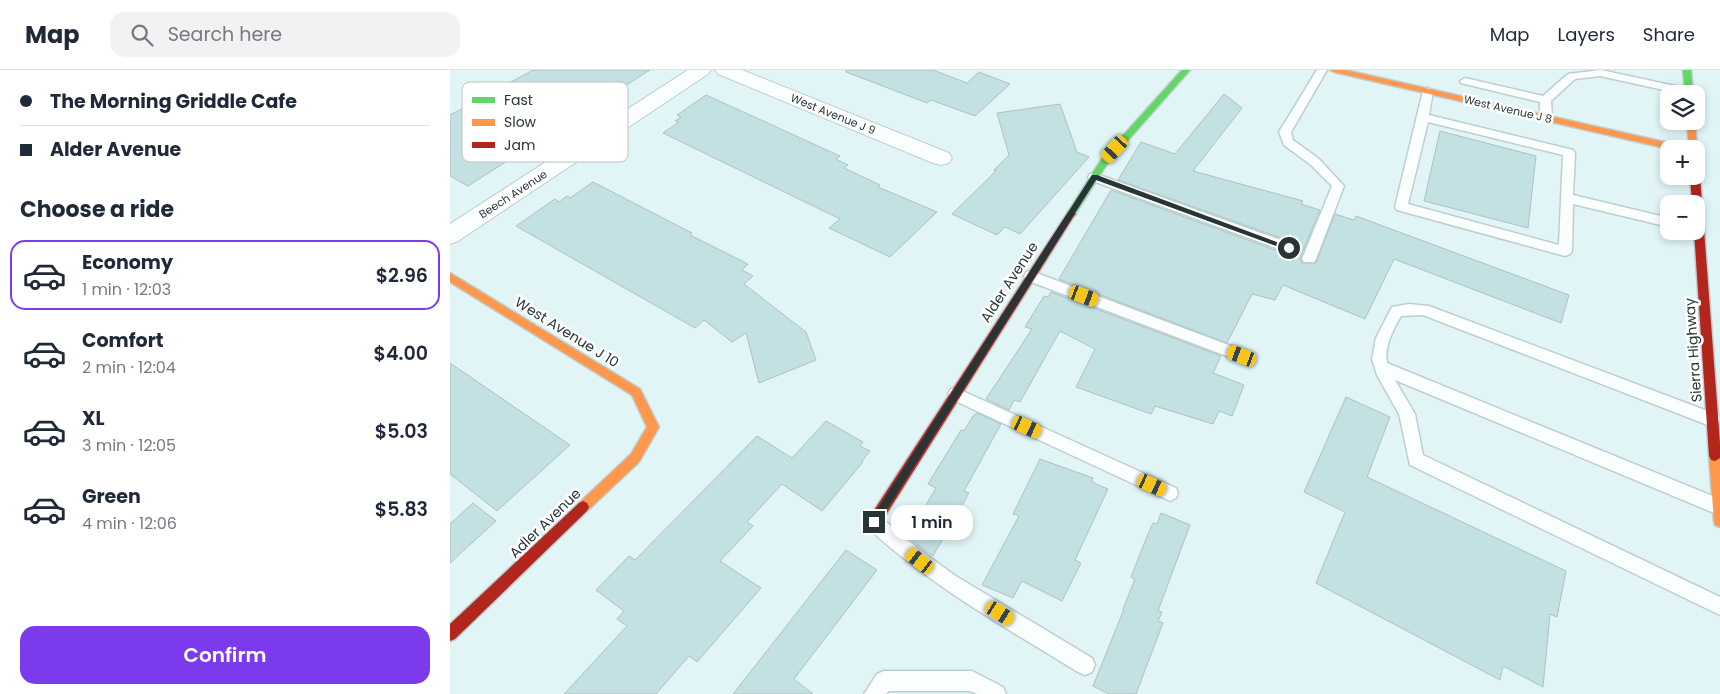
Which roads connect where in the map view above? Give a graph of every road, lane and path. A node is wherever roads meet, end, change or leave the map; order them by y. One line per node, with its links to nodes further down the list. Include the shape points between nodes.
1 (701, 70): 13 (street, Beech Avenue)
2 (725, 70): 16 (street, West Avenue J 9)
3 (1186, 70): 18 (street, Alder Avenue)
4 (1322, 70): 24 (lane, via 1285,132 1288,142 1319,164 1338,186)
5 (1334, 70): 10 (street, West Avenue J 8)
6 (1688, 70): 8 (street)
7 (1465, 80): 11 (lane)
8 (1689, 85)
9 (1660, 86): 11 (lane, via 1600,73 1572,76)
10 (1428, 91): 12 (lane); 14 (street, West Avenue J 8)
11 (1545, 100): 14 (lane)
12 (1423, 117): 19 (lane, via 1569,152); 19 (lane, via 1401,207 1565,251)
13 (628, 118)
14 (1546, 118): 15 (street, West Avenue J 8)
15 (1660, 144)
16 (941, 158)
17 (561, 162): 21 (street, Beech Avenue)
18 (1094, 177): 23 (lane); 25 (street, Alder Avenue)
19 (1567, 198): 20 (lane)
20 (1660, 221)
21 (450, 235)
22 (1699, 240): 30 (street, Sierra Highway)
23 (1289, 248)
24 (1309, 259)
25 (1031, 276): 27 (lane); 29 (street, Alder Avenue)
26 (450, 277): 31 (street, West Avenue J 10, via 636,392)
27 (1242, 356)
28 (1380, 368): 30 (lane, via 1379,352 1397,311 1424,310); 33 (lane); 35 (lane, via 1398,394 1406,413 1416,460)
29 (956, 394): 32 (lane); 34 (street, Alder Avenue)
30 (1713, 420): 33 (street, Sierra Highway)
31 (653, 427): 36 (street, Adler Avenue, via 634,458)
32 (1170, 493)
33 (1719, 514)
34 (874, 522): 37 (lane, via 933,571)
35 (1720, 606)
36 (450, 634)
37 (1085, 666)
38 (874, 694): 39 (lane, via 884,681 972,681)
39 (996, 694)

